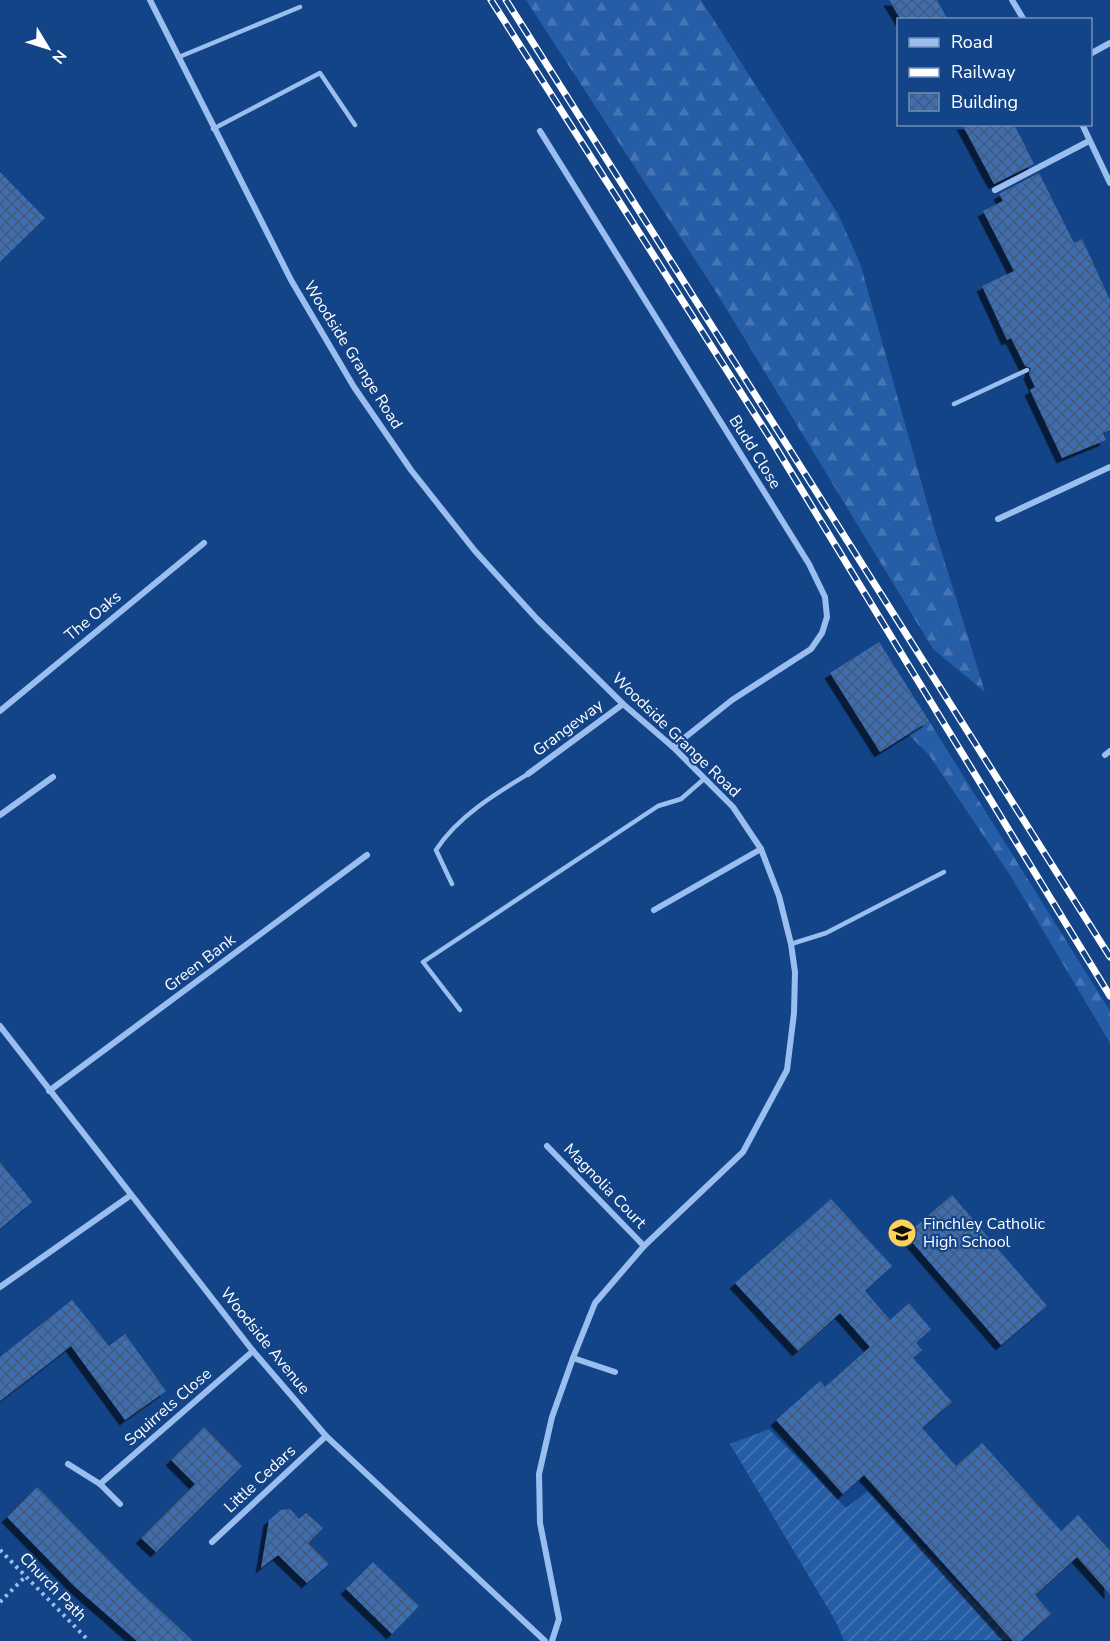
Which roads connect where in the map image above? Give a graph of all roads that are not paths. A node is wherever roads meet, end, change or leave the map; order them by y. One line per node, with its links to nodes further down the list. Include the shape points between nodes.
1 (150, 0): 7 (street, Woodside Grange Road)
2 (1012, 0): 4 (street)
3 (300, 7): 7 (lane)
4 (1023, 18)
5 (1110, 43): 6 (street)
6 (1092, 53)
7 (178, 57): 10 (street, Woodside Grange Road)
8 (355, 125): 10 (lane, via 320,73)
9 (1083, 126): 12 (street)
10 (213, 129): 20 (street, Woodside Grange Road, via 291,280 354,387 411,470 529,610)
11 (540, 131): 22 (street, Budd Close, via 825,597 827,617 811,649 732,700)
12 (1089, 141): 13 (street); 14 (street)
13 (1110, 183)
14 (995, 190)
15 (1027, 370): 16 (lane)
16 (954, 404)
17 (1110, 467): 18 (street)
18 (998, 519)
19 (204, 543): 21 (street, The Oaks)
20 (623, 704): 22 (street, Woodside Grange Road); 23 (street, Grangeway)
21 (0, 711)
22 (673, 747): 25 (street, Woodside Grange Road)
23 (528, 774): 30 (lane, via 448,831 436,850)
24 (52, 777): 26 (street)
25 (704, 779): 27 (street, Woodside Grange Road, via 733,807); 33 (lane, via 681,798 657,806 423,962)
26 (0, 815)
27 (761, 849): 31 (street); 32 (street, Woodside Grange Road, via 779,896)
28 (367, 855): 35 (street, Green Bank)
29 (944, 872): 32 (lane, via 826,933)
30 (452, 884)
31 (654, 910)
32 (791, 944): 38 (street, Woodside Grange Road, via 794,1013 787,1070 743,1152)
33 (460, 1010)
34 (0, 1026): 35 (street, Woodside Avenue)
35 (49, 1091): 37 (street, Woodside Avenue)
36 (547, 1146): 38 (street, Magnolia Court)
37 (131, 1195): 39 (street); 40 (street, Woodside Avenue)
38 (644, 1246): 41 (street, Woodside Grange Road, via 595,1304)
39 (0, 1287)
40 (253, 1351): 43 (street, Woodside Avenue); 45 (street, Squirrels Close)
41 (573, 1358): 42 (street); 49 (street, Woodside Grange Road, via 552,1418 539,1474 540,1523 559,1619)
42 (615, 1372)
43 (326, 1436): 47 (street, Little Cedars); 48 (street, Woodside Avenue)
44 (68, 1464): 45 (street)
45 (100, 1484): 46 (street)
46 (120, 1504)
47 (212, 1542)
48 (545, 1641)
49 (552, 1641)

